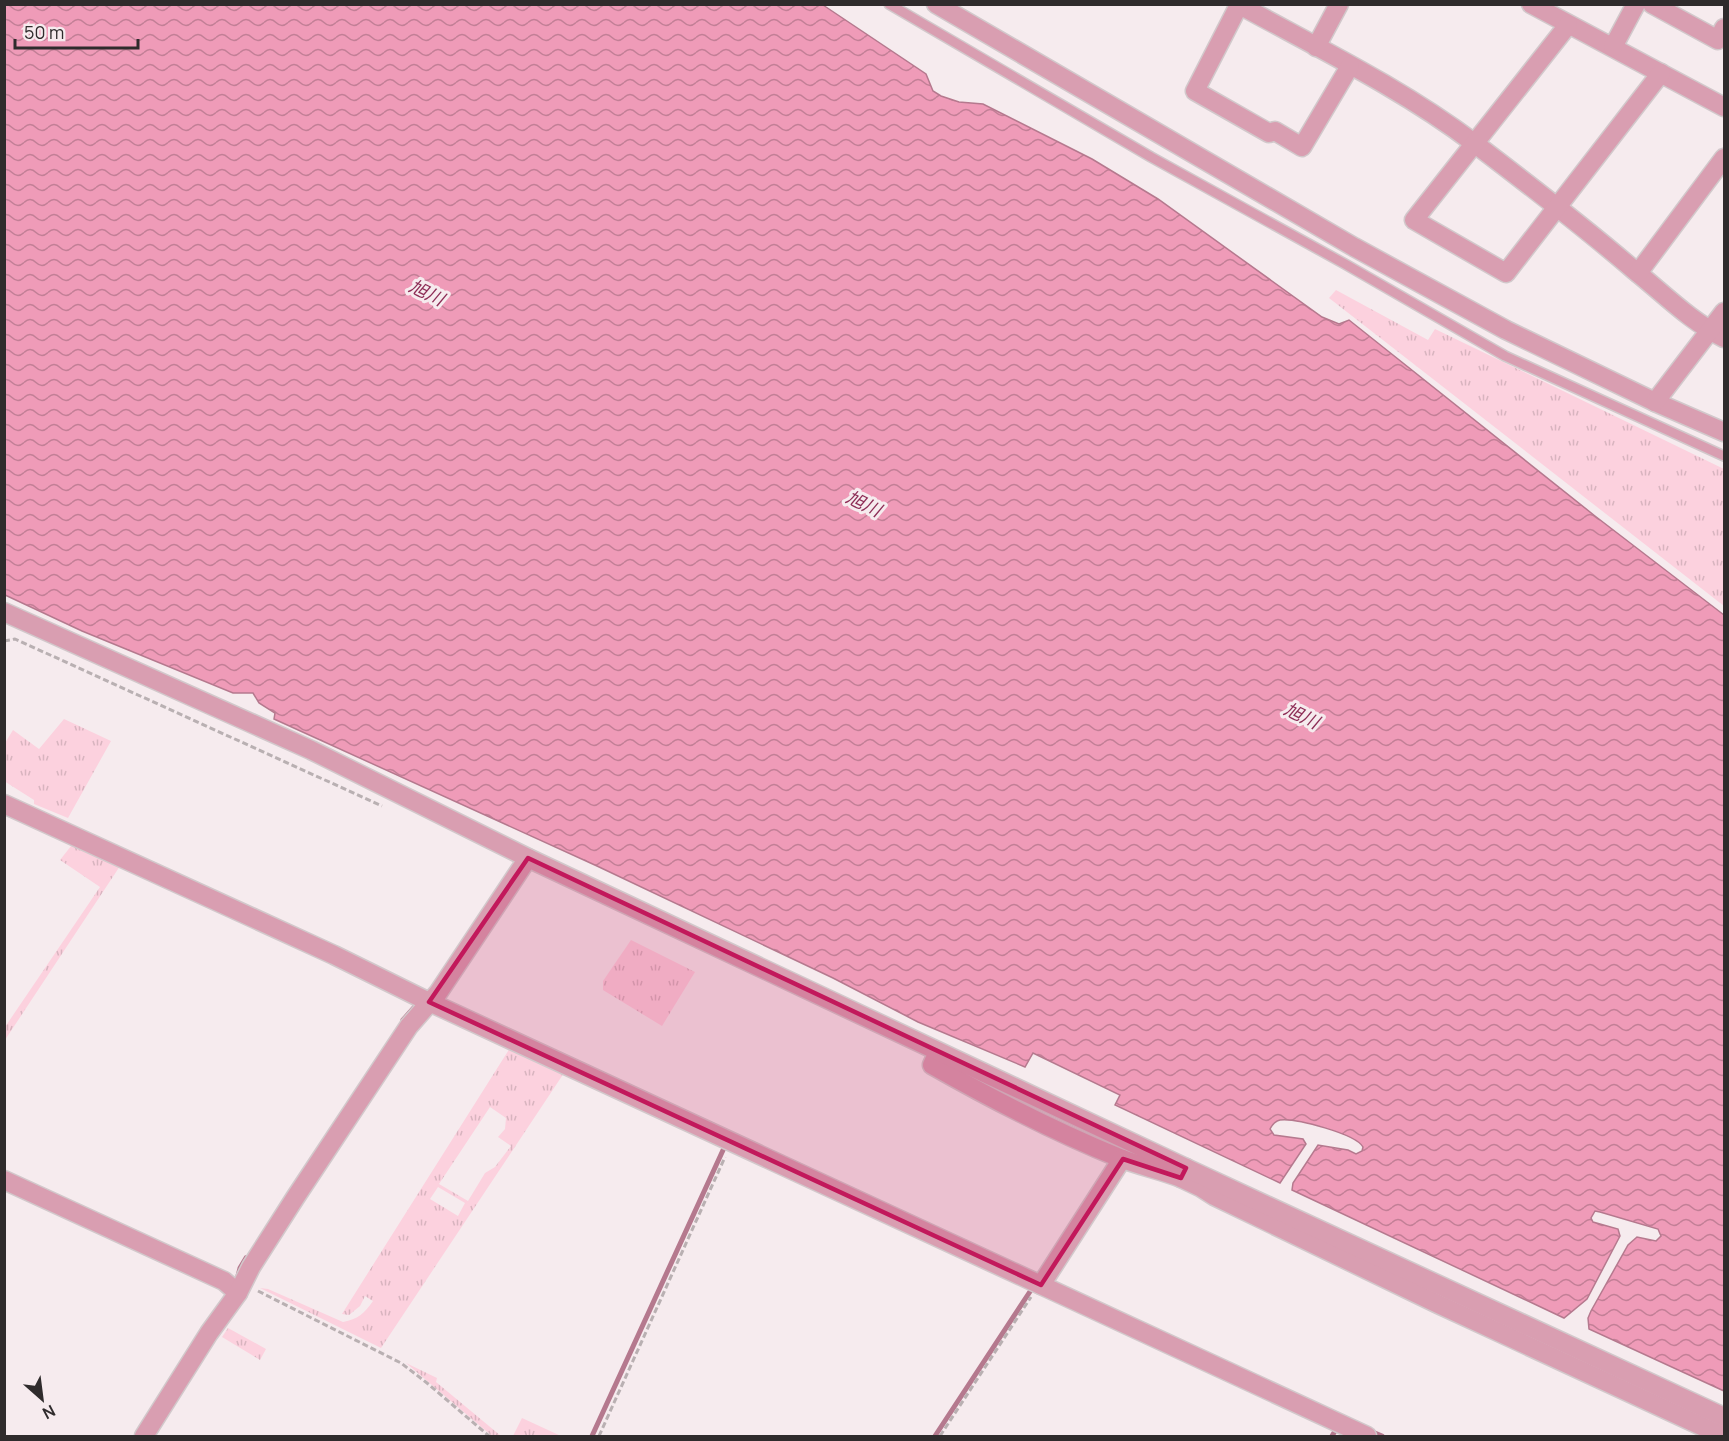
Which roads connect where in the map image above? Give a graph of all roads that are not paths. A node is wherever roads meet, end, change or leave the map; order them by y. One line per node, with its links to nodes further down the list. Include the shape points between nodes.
1 (890, 4): 22 (lane, via 1151,157 1505,356)
2 (936, 4): 20 (street, via 1354,247 1506,330)
3 (1339, 4): 10 (street)
4 (1531, 4): 7 (street)
5 (1238, 5): 10 (street); 11 (street, via 1195,91 1269,133 1275,131 1302,147)
6 (1639, 5): 8 (street, via 1718,40); 9 (street)
7 (1568, 25): 9 (street); 14 (street)
8 (1725, 28)
9 (1615, 42): 12 (street)
10 (1316, 47): 11 (street)
11 (1350, 66): 14 (street, via 1429,111)
12 (1661, 73): 13 (street); 16 (street)
13 (1725, 107)
14 (1474, 143): 16 (street); 16 (street, via 1414,220 1506,273)
15 (1725, 158): 17 (street)
16 (1557, 208): 17 (street)
17 (1638, 273): 19 (street, via 1687,315)
18 (1725, 312): 19 (street)
19 (1717, 334): 20 (street)
20 (1655, 402): 21 (street)
21 (1725, 432)
22 (1725, 456)
23 (4, 612): 25 (street, via 310,750)
24 (4, 804): 26 (street)
25 (528, 858): 26 (street); 27 (street)
26 (429, 999): 31 (street, via 732,1142); 32 (street)
27 (938, 1052): 28 (street, via 932,1065); 29 (street)
28 (1122, 1159): 29 (street); 31 (street)
29 (1184, 1173): 33 (street); 36 (street, via 1225,1202)
30 (4, 1180): 32 (street)
31 (1045, 1281): 35 (street)
32 (237, 1289): 34 (street)
33 (1725, 1417)
34 (144, 1437)
35 (1367, 1437)
36 (1723, 1437)

